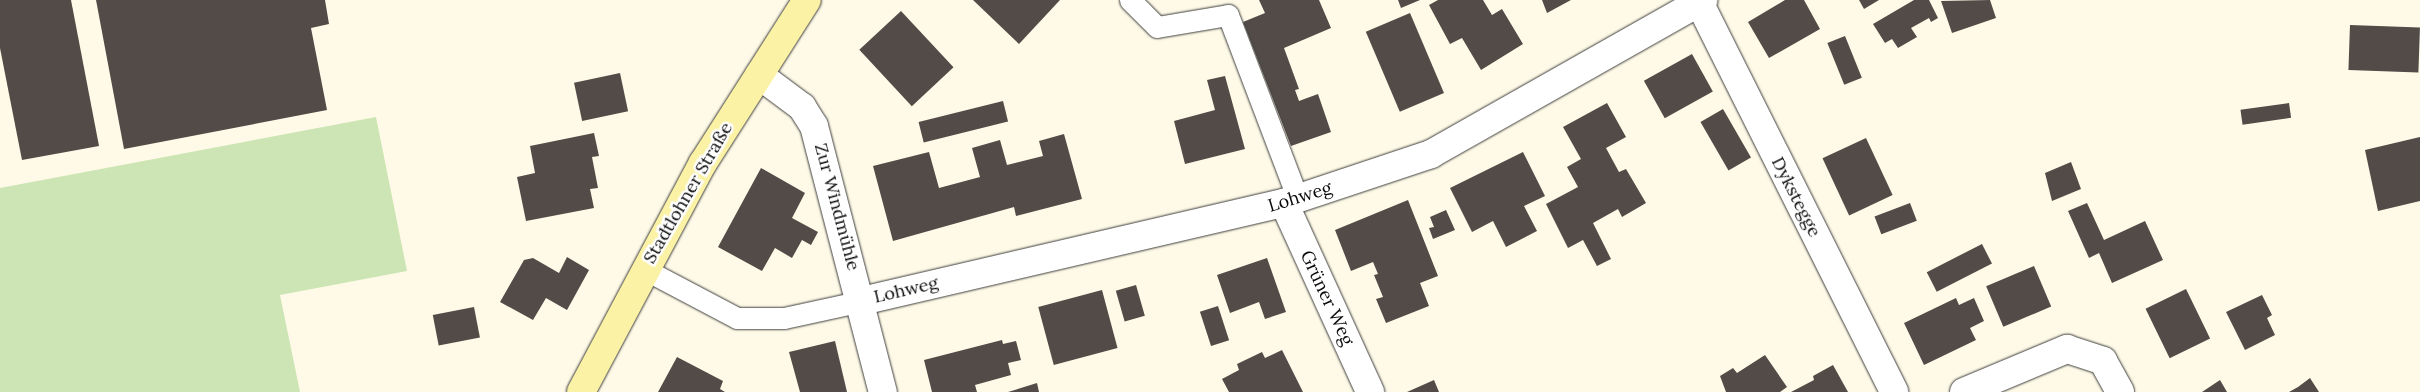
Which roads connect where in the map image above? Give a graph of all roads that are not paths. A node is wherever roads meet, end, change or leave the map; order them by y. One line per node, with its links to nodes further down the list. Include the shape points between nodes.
1 (1130, 0): 5 (lane, via 1157,27 1228,15)
2 (804, 1): 4 (main road, Stadtlohner Straße)
3 (1701, 1): 5 (street, Lohweg, via 1431,154); 11 (street, Dykstegge)
4 (759, 75): 6 (main road, Stadtlohner Straße, via 703,163); 7 (street, Zur Windmühle, via 802,107 814,126)
5 (1291, 201): 7 (street, Lohweg); 10 (street, Grüner Weg)
6 (644, 269): 7 (lane, via 737,318 784,318); 8 (main road, Stadtlohner Straße)
7 (862, 301): 9 (street, Zur Windmühle)
8 (581, 392)
9 (883, 392)
10 (1370, 392)
11 (1894, 392)
12 (1964, 392): 13 (street, via 2067,349 2103,361)
13 (2120, 392)

